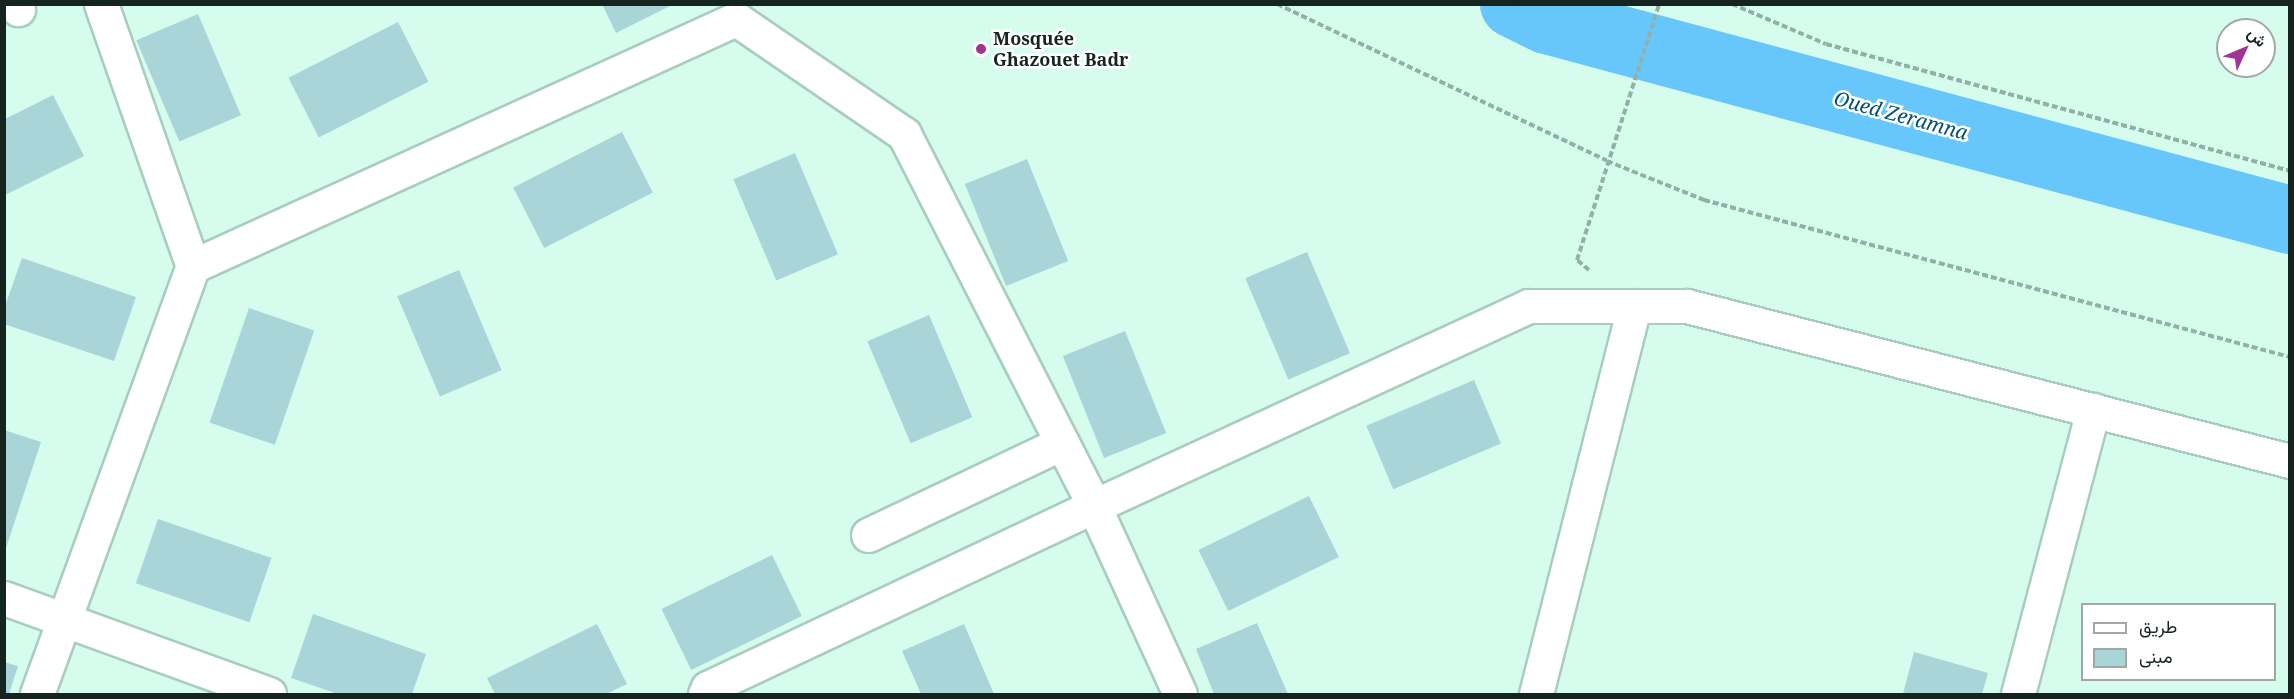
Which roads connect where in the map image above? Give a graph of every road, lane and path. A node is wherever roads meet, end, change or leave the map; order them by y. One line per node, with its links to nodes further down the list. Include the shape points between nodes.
1 (101, 4): 7 (street)
2 (1277, 4): 5 (path)
3 (1659, 4): 5 (path)
4 (1732, 4): 6 (path, via 1826,44)
5 (1607, 161): 8 (path, via 1577,260); 9 (path, via 1704,200)
6 (2289, 171)
7 (193, 266): 11 (street, via 736,19 904,134); 16 (street)
8 (1634, 306): 10 (street, via 1687,306); 13 (street, via 1528,306); 21 (street)
9 (2289, 357)
10 (2093, 410): 12 (street); 22 (street)
11 (1062, 443): 13 (street); 14 (street)
12 (2289, 461)
13 (1094, 506): 19 (street, via 708,688); 20 (street)
14 (868, 535)
15 (4, 598): 16 (street)
16 (66, 619): 17 (street); 18 (street)
17 (38, 694)
18 (269, 694)
19 (705, 694)
20 (1180, 694)
21 (1536, 694)
22 (2018, 694)

